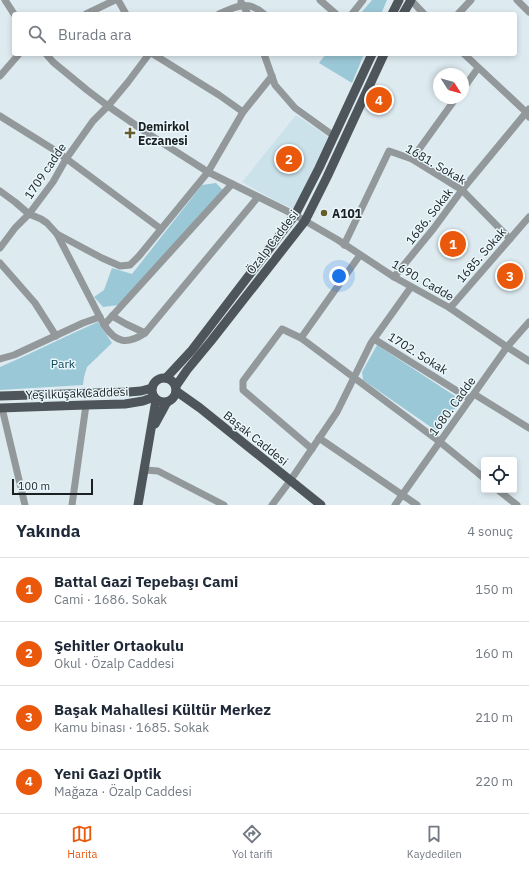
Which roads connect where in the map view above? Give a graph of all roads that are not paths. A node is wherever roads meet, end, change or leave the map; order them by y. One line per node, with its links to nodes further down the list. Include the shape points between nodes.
1 (5, 0): 10 (street)
2 (117, 0): 11 (street); 12 (street)
3 (320, 0): 16 (street)
4 (363, 0): 17 (street)
5 (399, 0): 18 (main road)
6 (411, 0): 19 (main road); 20 (street)
7 (471, 0): 21 (street)
8 (518, 0): 22 (street)
9 (241, 2): 13 (street); 14 (street); 15 (street, via 255,5)
10 (13, 12)
11 (90, 12)
12 (125, 12)
13 (223, 12)
14 (247, 12)
15 (263, 12)
16 (334, 12)
17 (354, 12)
18 (393, 12)
19 (404, 12)
20 (422, 12)
21 (460, 12)
22 (529, 12)
23 (17, 56): 32 (street)
24 (48, 56): 36 (street, 1690. Cadde)
25 (148, 56): 36 (street, 1709 cadde)
26 (156, 56): 37 (street)
27 (265, 56): 33 (street)
28 (371, 56): 40 (main road, Özalp Caddesi)
29 (383, 56): 51 (main road, Özalp Caddesi)
30 (466, 56): 31 (street)
31 (478, 68): 34 (street); 38 (street)
32 (0, 75)
33 (272, 76): 37 (street); 40 (street, via 276,85 295,108)
34 (469, 81)
35 (452, 104): 42 (street)
36 (108, 106): 41 (street, 1709 cadde, via 93,121); 43 (street, 1690. Cadde)
37 (243, 112): 43 (street)
38 (528, 112): 45 (street, 1686. Sokak)
39 (0, 116): 41 (street)
40 (334, 136): 49 (main road, Özalp Caddesi)
41 (66, 159): 48 (street, 1709 cadde, via 53,182); 52 (street)
42 (412, 159): 45 (street, 1681. Sokak); 55 (street, 1681. Sokak, via 389,151)
43 (208, 172): 44 (street, 1690. Cadde); 52 (street)
44 (232, 184): 47 (street, 1690. Cadde); 62 (street)
45 (462, 190): 54 (street, 1681. Sokak); 59 (street, 1686. Sokak)
46 (0, 191): 48 (street)
47 (258, 197): 49 (street, 1690. Cadde); 66 (street)
48 (29, 214): 53 (street, via 47,223); 56 (street, 1709 cadde)
49 (295, 214): 51 (street, 1690. Cadde); 73 (main road, Özalp Caddesi, via 192,350)
50 (529, 217): 54 (street, 1685. Sokak)
51 (305, 220): 55 (street, 1690. Cadde); 76 (main road, Özalp Caddesi, via 187,370)
52 (161, 229): 53 (street, via 130,265 120,266)
53 (57, 234): 63 (street)
54 (510, 239): 61 (street, 1685. Sokak)
55 (344, 245): 57 (street, 1690. Cadde)
56 (0, 248)
57 (360, 255): 59 (street, 1690. Cadde); 68 (street)
58 (0, 263): 67 (street, via 35,303)
59 (394, 277): 60 (street, 1690. Cadde)
60 (411, 286): 61 (street, 1690. Cadde); 69 (street)
61 (450, 308): 70 (street, 1690. Cadde)
62 (112, 316): 65 (street); 66 (street)
63 (100, 317): 65 (street); 67 (street)
64 (529, 322): 70 (street, 1680. Cadde)
65 (104, 325): 66 (street, via 116,339 140,337)
66 (145, 333)
67 (56, 336): 71 (street)
68 (301, 338): 74 (street); 88 (street, via 282,328 243,381 243,390)
69 (374, 339): 74 (street); 78 (street, 1702. Sokak)
70 (507, 347): 72 (street, 1690. Cadde); 78 (street, 1680. Cadde)
71 (0, 359)
72 (529, 361)
73 (166, 378): 75 (main road, via 155,381); 76 (main road, via 173,382)
74 (354, 378): 86 (street, via 338,412); 87 (street)
75 (152, 388): 77 (main road, via 129,392); 79 (main road)
76 (176, 389): 80 (main road, via 173,398); 91 (main road, Başak Caddesi)
77 (0, 396)
78 (472, 396): 84 (street, 1702. Sokak); 87 (street, 1680. Cadde)
79 (155, 399): 80 (main road); 81 (main road, Yeşilkuşak Caddesi, via 125,404); 85 (main road)
80 (167, 402): 85 (main road)
81 (86, 404): 82 (main road, Yeşilkuşak Caddesi); 95 (street)
82 (1, 408): 83 (street)
83 (3, 426): 94 (street)
84 (529, 428)
85 (151, 432): 89 (main road)
86 (319, 438): 88 (street); 93 (street)
87 (440, 442): 90 (street); 93 (street, 1680. Cadde)
88 (312, 449): 91 (street)
89 (145, 470): 96 (main road); 97 (street, via 158,471)
90 (481, 476)
91 (290, 481): 98 (street); 99 (main road, Başak Caddesi)
92 (502, 493): 102 (street)
93 (402, 495): 100 (street, 1680. Cadde); 101 (street)
94 (25, 505)
95 (72, 505)
96 (138, 505)
97 (224, 505)
98 (272, 505)
99 (321, 505)
100 (395, 505)
101 (417, 505)
102 (516, 505)

